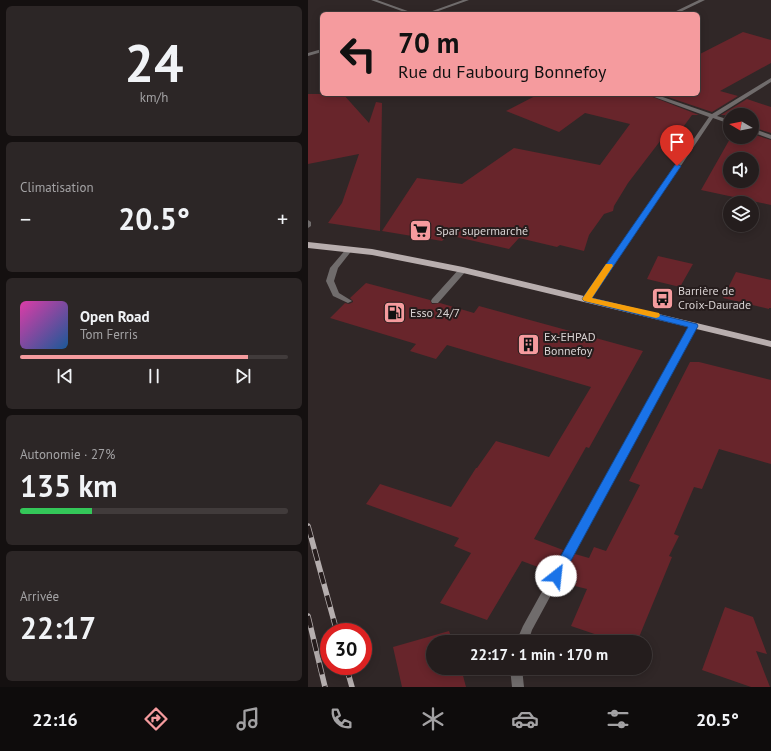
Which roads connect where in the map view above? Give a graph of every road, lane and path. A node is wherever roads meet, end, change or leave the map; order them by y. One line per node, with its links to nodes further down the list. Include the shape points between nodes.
1 (373, 0): 4 (street)
2 (467, 0): 5 (street)
3 (703, 0): 6 (street)
4 (408, 12)
5 (432, 12)
6 (676, 12)
7 (320, 51): 8 (street)
8 (308, 55)
9 (771, 80): 11 (street)
10 (655, 96): 11 (street)
11 (712, 116): 12 (street); 20 (street)
12 (723, 120)
13 (759, 133): 14 (street)
14 (771, 137)
15 (308, 222): 16 (street)
16 (308, 226)
17 (308, 244): 18 (main road)
18 (349, 250): 19 (main road); 21 (street, via 334,268 330,282 336,294)
19 (464, 270): 20 (main road); 22 (street)
20 (587, 299): 23 (main road)
21 (348, 301)
22 (435, 301)
23 (693, 326): 24 (main road); 25 (street)
24 (771, 344)
25 (525, 635)
26 (517, 675): 27 (street)
27 (518, 687)

